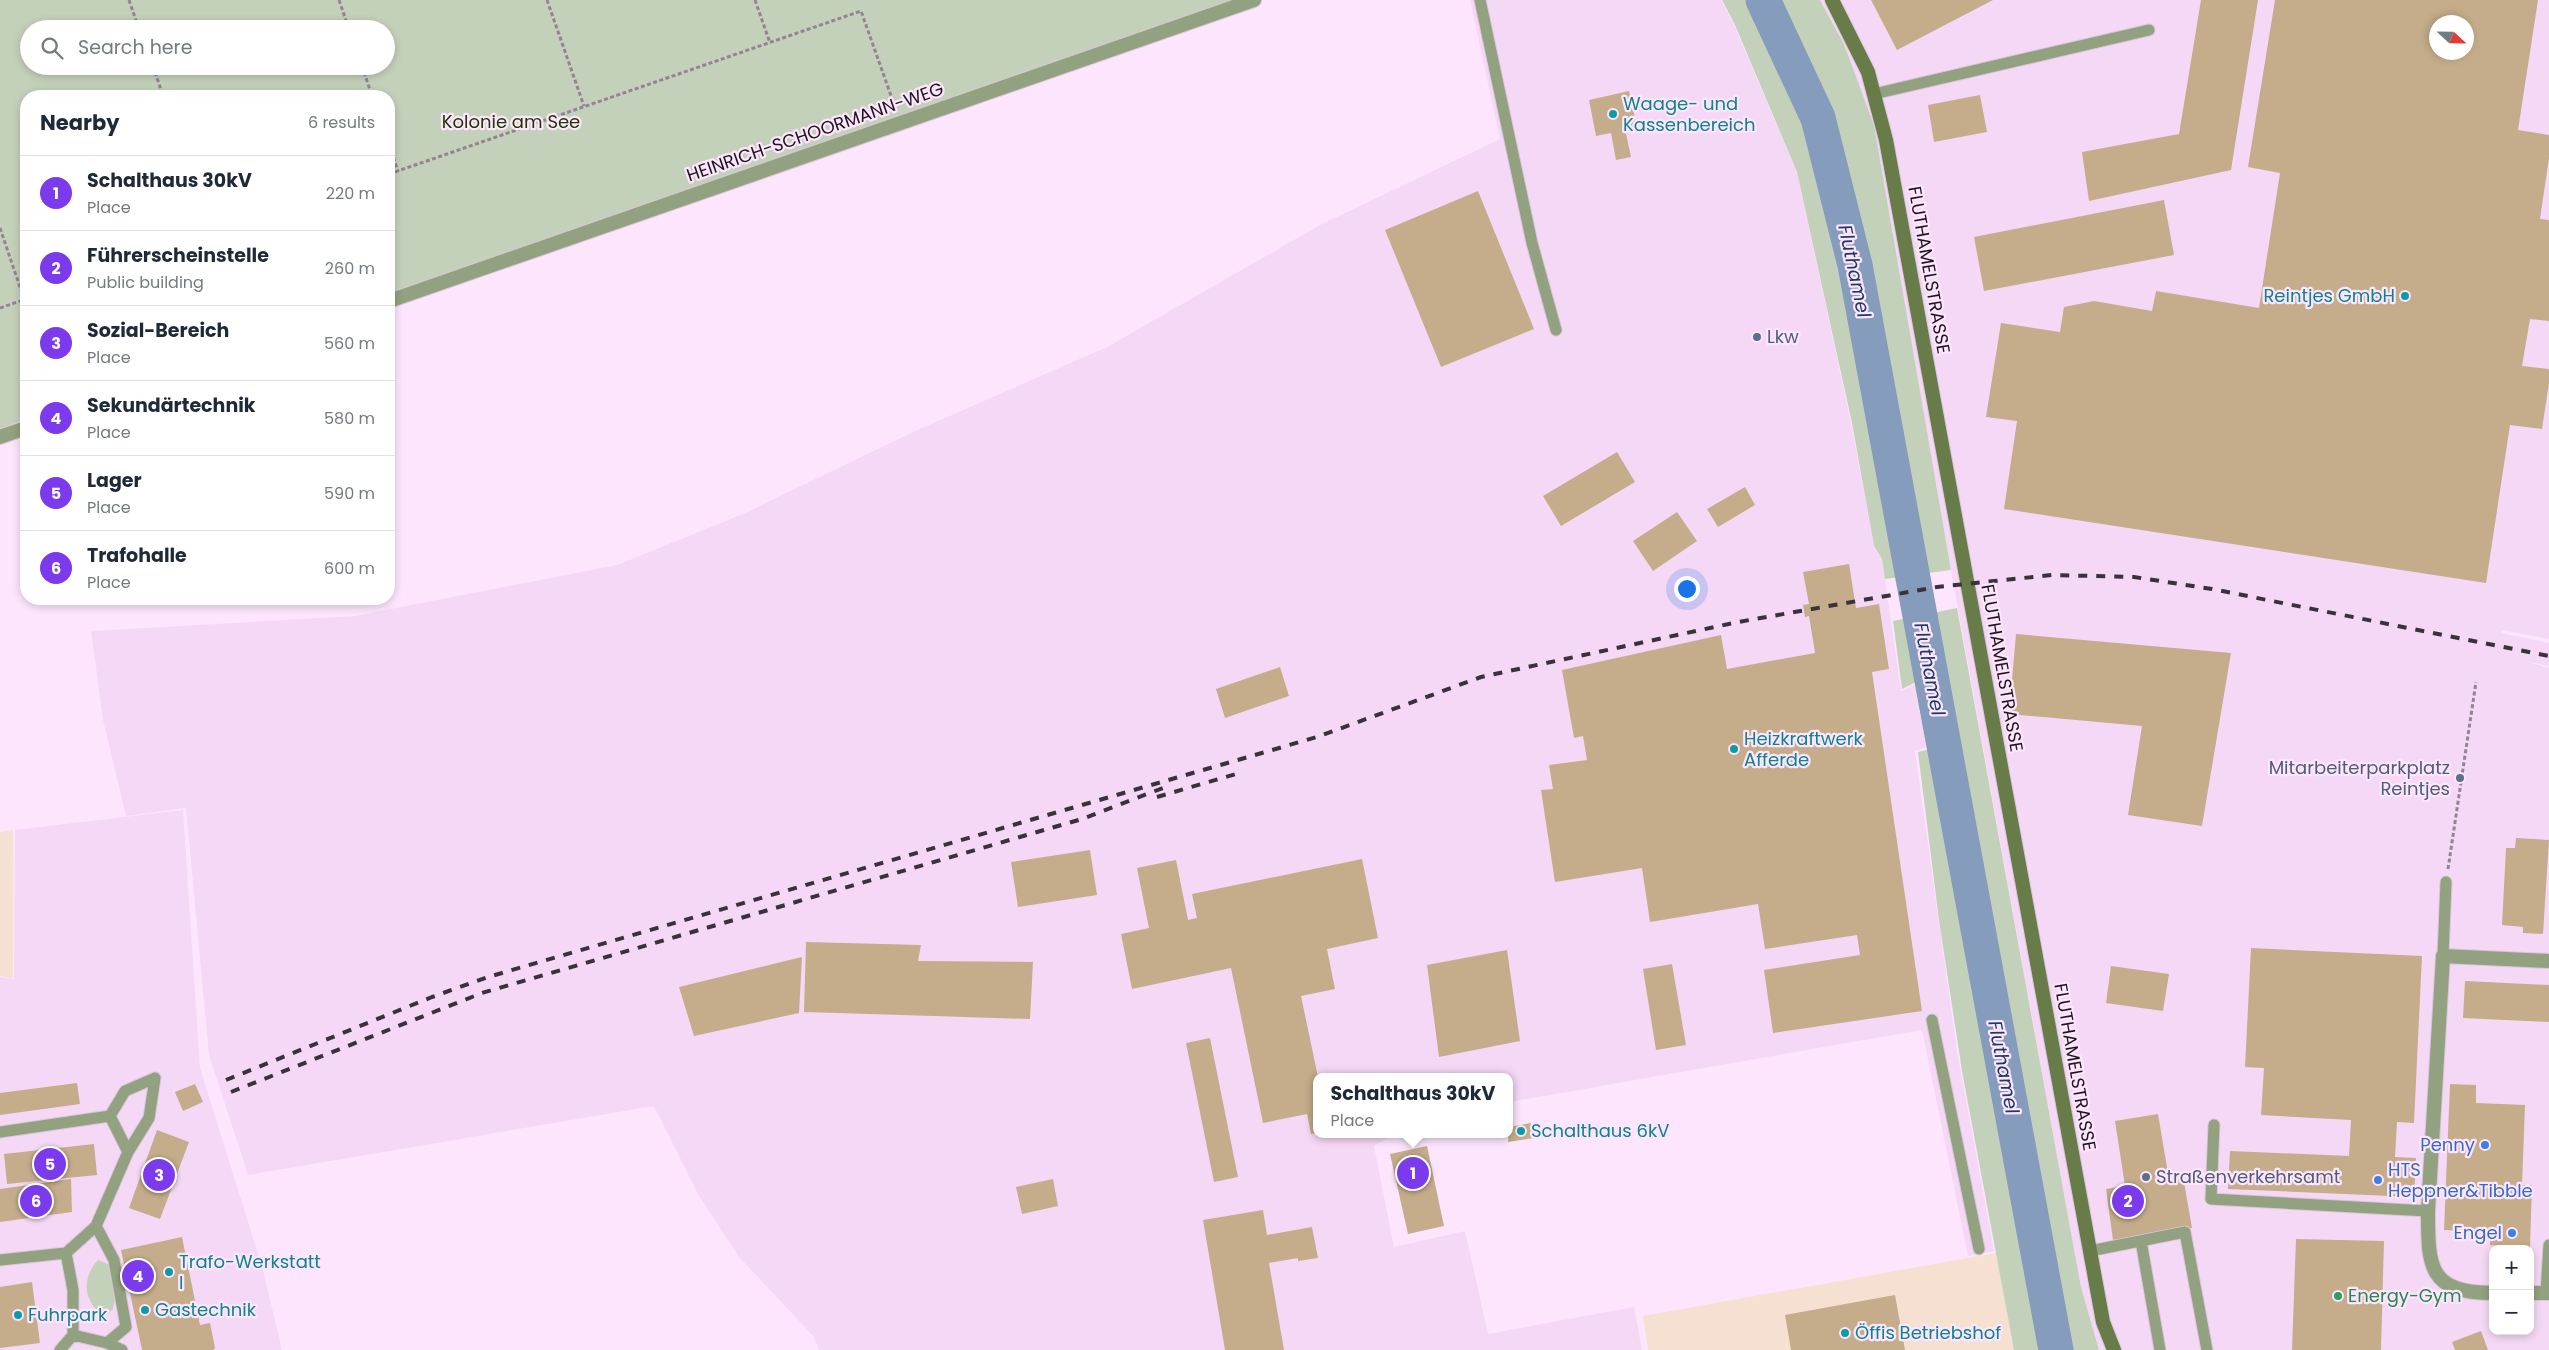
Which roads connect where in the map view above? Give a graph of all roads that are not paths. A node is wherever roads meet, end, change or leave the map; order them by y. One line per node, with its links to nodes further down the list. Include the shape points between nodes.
1 (1254, 0): 6 (street, HEINRICH-SCHOORMANN-WEG)
2 (1480, 0): 7 (lane, via 1532,243)
3 (1832, 0): 5 (main road, FLUTHAMELSTRASSE, via 1868,72)
4 (2149, 30): 5 (lane)
5 (1874, 94): 23 (main road, FLUTHAMELSTRASSE, via 1886,140)
6 (395, 299)
7 (1556, 330)
8 (20, 430): 9 (street)
9 (0, 437)
10 (2446, 882): 11 (lane)
11 (2442, 956): 12 (street); 18 (street)
12 (2549, 961)
13 (1932, 1020): 22 (lane)
14 (110, 1116): 16 (lane); 17 (lane); 17 (lane, via 125,1091 155,1078 149,1118)
15 (2214, 1125): 18 (lane, via 2211,1198)
16 (0, 1132)
17 (128, 1152): 19 (lane)
18 (2428, 1211): 26 (street, via 2430,1263 2438,1276 2455,1288)
19 (96, 1226): 24 (lane); 30 (lane, via 114,1260 126,1327)
20 (2140, 1241): 23 (lane); 34 (lane); 35 (lane, via 2185,1232)
21 (2549, 1245): 28 (lane)
22 (1979, 1250)
23 (2090, 1251): 33 (main road, FLUTHAMELSTRASSE, via 2104,1322)
24 (66, 1253): 25 (lane); 29 (lane, via 73,1290)
25 (0, 1260)
26 (2489, 1292)
27 (2534, 1293): 28 (street)
28 (2548, 1293)
29 (73, 1335): 30 (lane); 31 (lane)
30 (107, 1343): 32 (lane)
31 (60, 1350)
32 (122, 1350)
33 (2114, 1350)
34 (2160, 1350)
35 (2207, 1350)

